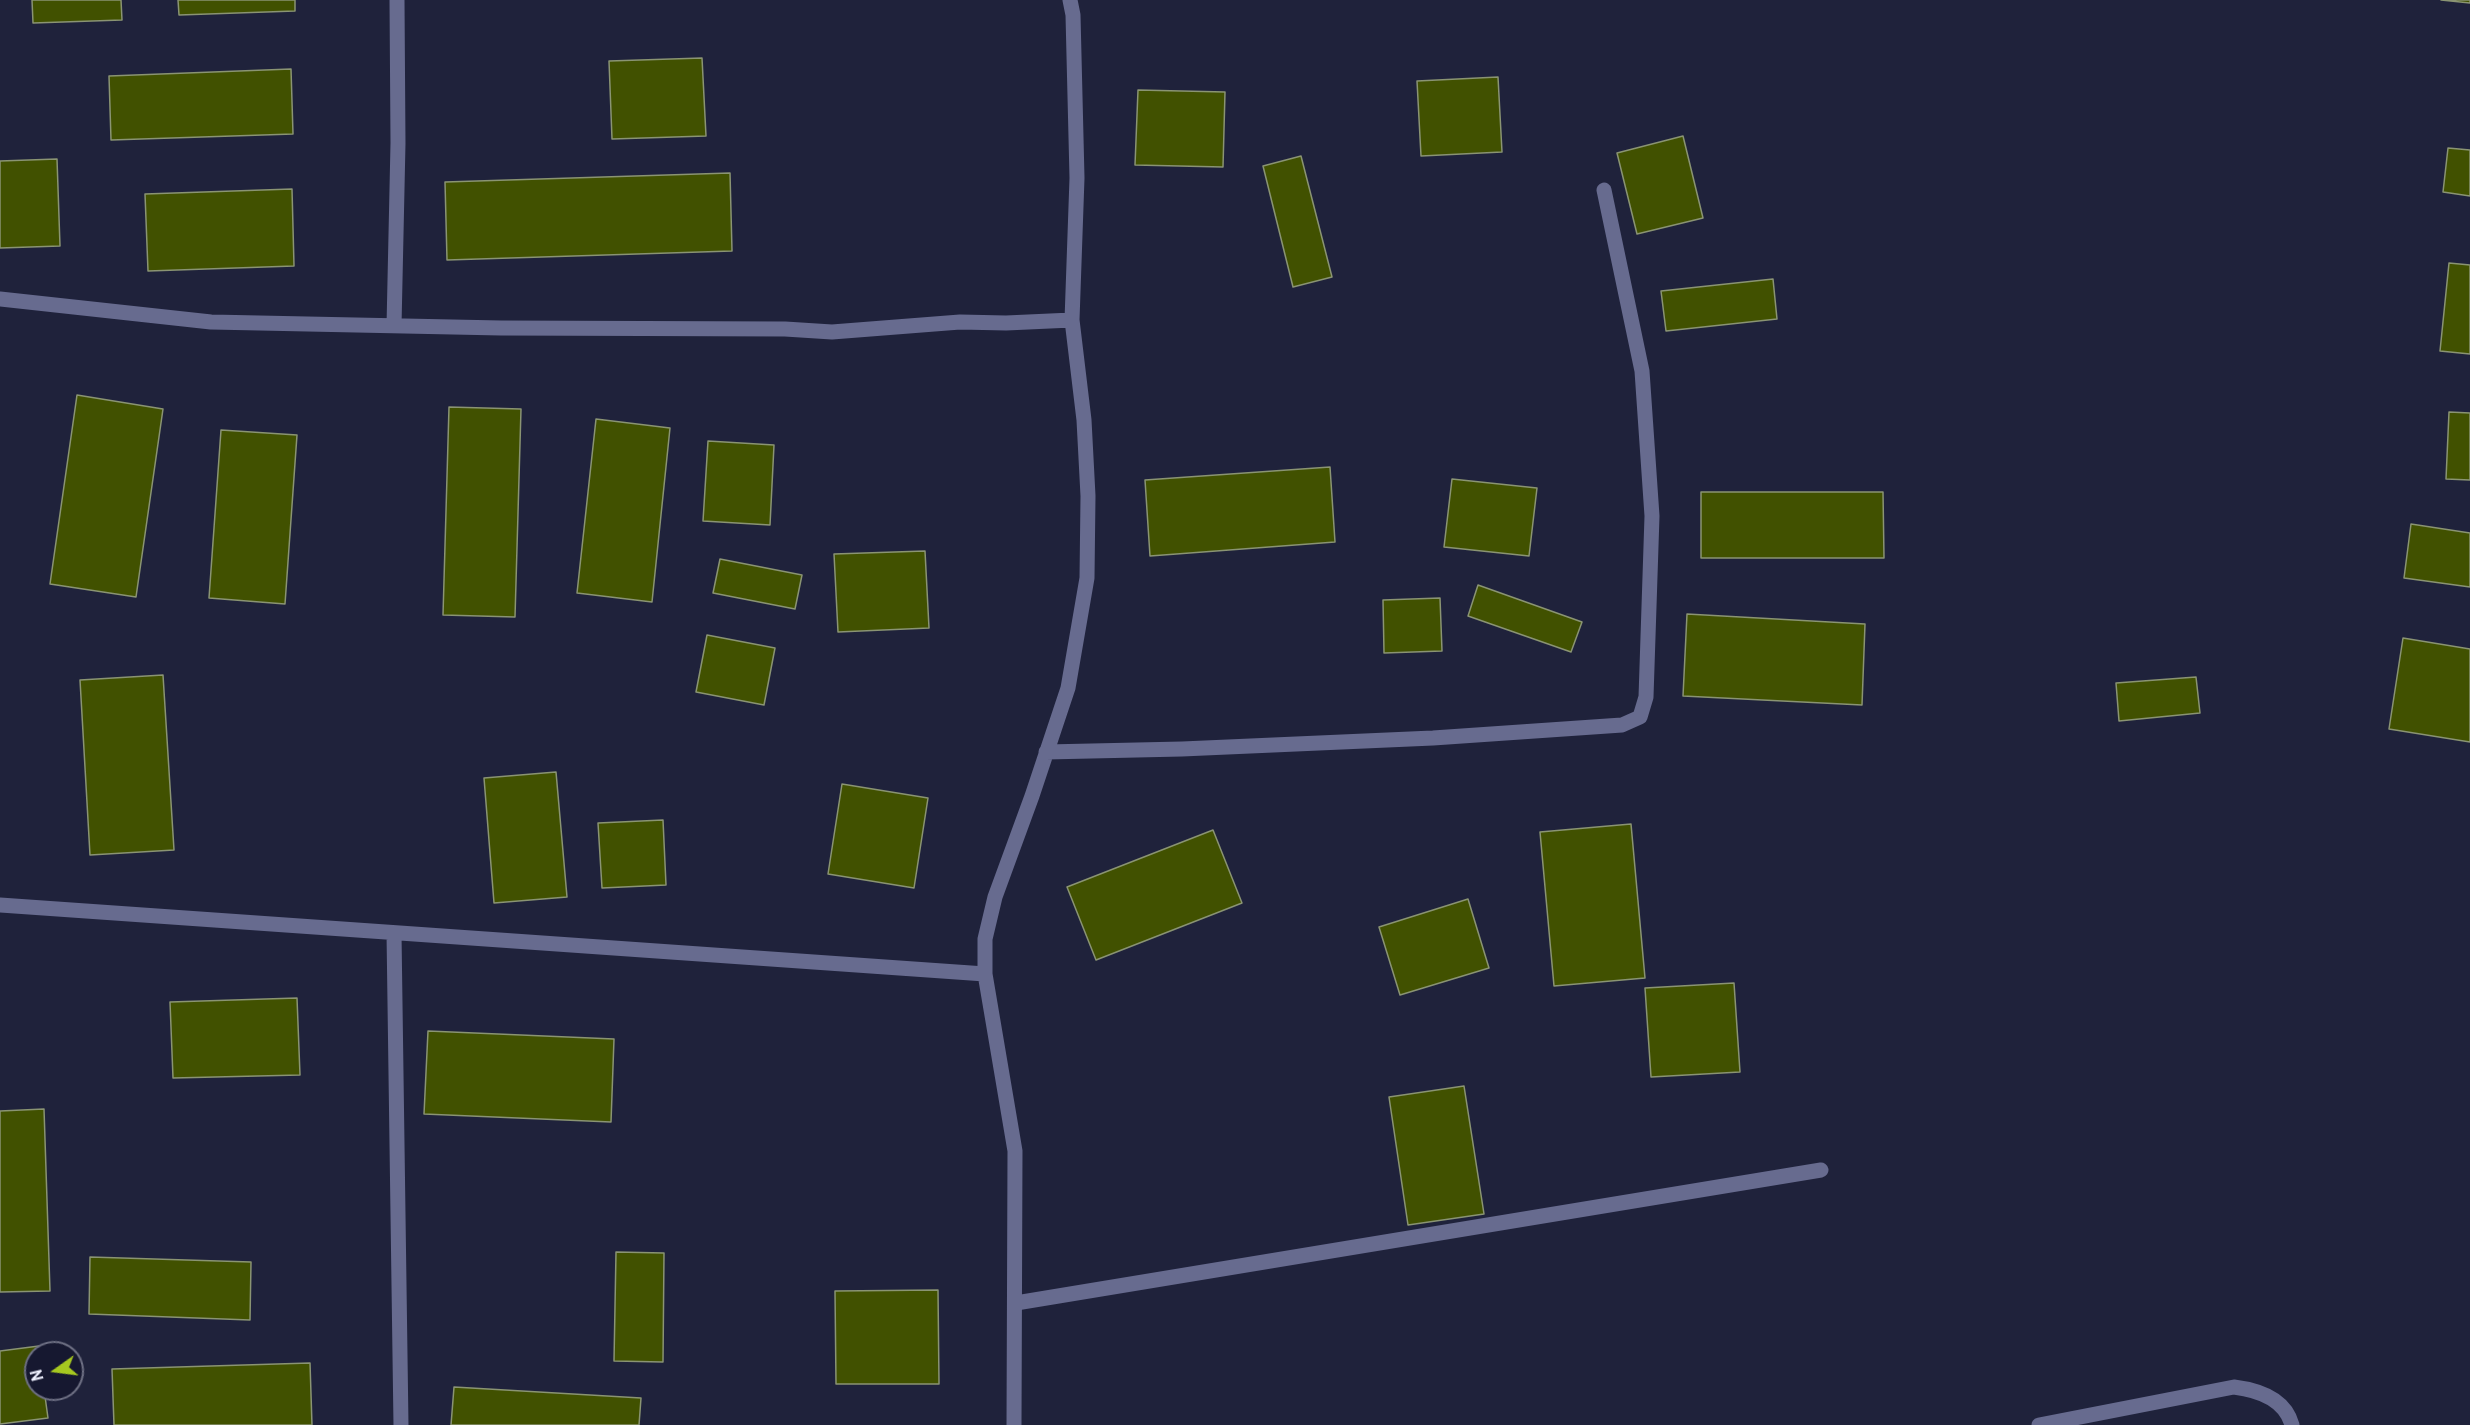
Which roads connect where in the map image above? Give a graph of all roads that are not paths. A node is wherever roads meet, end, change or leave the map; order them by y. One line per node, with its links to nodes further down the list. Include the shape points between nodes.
1 (397, 0): 6 (street)
2 (1070, 0): 5 (street, via 1077,178)
3 (1604, 190): 7 (street, via 1642,371 1652,516 1646,697 1640,717 1622,725 1433,738)
4 (0, 299): 6 (street, via 211,322)
5 (1072, 320): 6 (street, via 960,322 832,332); 7 (street, via 1084,420 1087,578 1068,688)
6 (394, 326)
7 (1046, 752): 10 (street, via 995,897 985,939)
8 (0, 905): 9 (street)
9 (394, 933): 10 (street); 13 (street)
10 (985, 974): 12 (street, via 1015,1151)
11 (1821, 1170): 12 (street)
12 (1016, 1303): 14 (street)
13 (401, 1425)
14 (1014, 1425)
15 (2039, 1425): 16 (street, via 2234,1387 2253,1389 2275,1400)
16 (2292, 1425)

